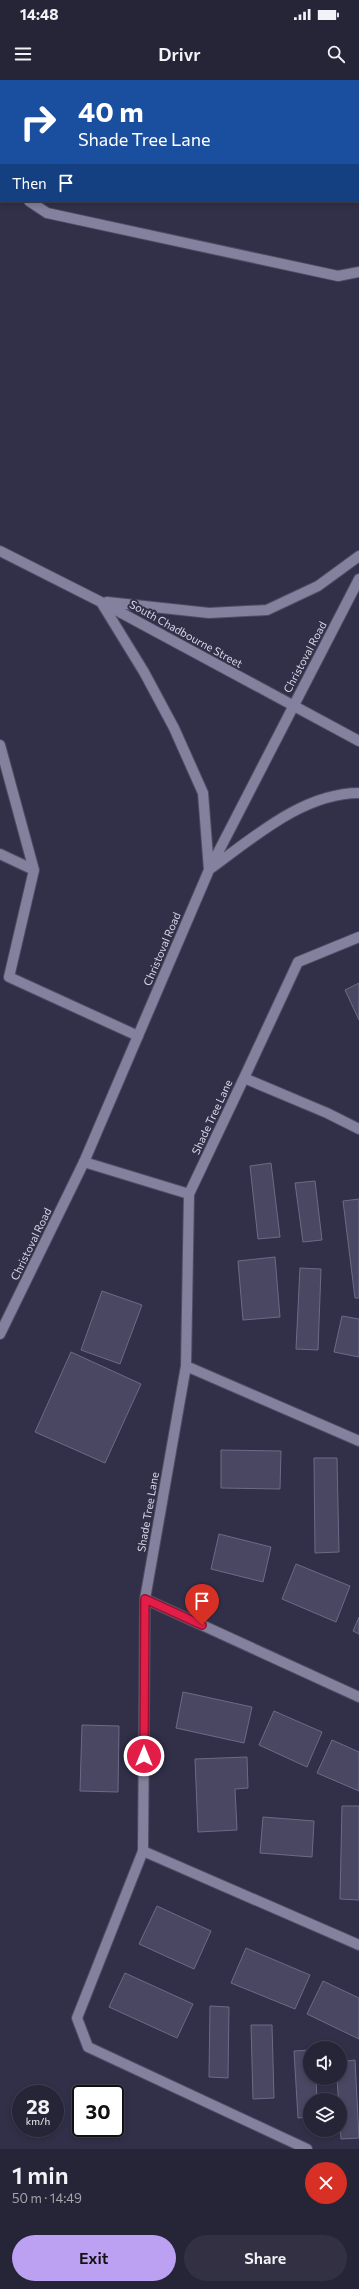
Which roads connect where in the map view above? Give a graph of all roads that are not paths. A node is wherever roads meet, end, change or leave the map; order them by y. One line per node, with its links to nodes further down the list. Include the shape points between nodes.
1 (30, 202): 2 (street, via 47,214 338,276)
2 (359, 272)
3 (0, 552): 6 (street, South Chadbourne Street)
4 (359, 556): 6 (street, via 318,586 267,610 209,613)
5 (359, 579): 7 (street, Christoval Road)
6 (101, 602): 7 (street, South Chadbourne Street); 13 (street, via 174,728 203,793)
7 (292, 706): 8 (street, South Chadbourne Street); 13 (street, Christoval Road)
8 (359, 741)
9 (0, 745): 12 (street)
10 (359, 793): 13 (street, via 344,793 286,813)
11 (0, 854): 12 (street)
12 (34, 870): 15 (street)
13 (209, 870): 16 (street, Christoval Road)
14 (359, 937): 17 (street, via 298,962)
15 (5, 976): 16 (street)
16 (138, 1036): 19 (street, Christoval Road)
17 (244, 1078): 18 (street, Shade Tree Lane); 20 (street, Shade Tree Lane)
18 (359, 1129)
19 (84, 1162): 20 (street); 21 (street, Christoval Road)
20 (189, 1194): 22 (street, Shade Tree Lane)
21 (0, 1334)
22 (186, 1366): 23 (street); 24 (street, Shade Tree Lane)
23 (359, 1440)
24 (145, 1599): 25 (street); 26 (street, Shade Tree Lane)
25 (359, 1697)
26 (143, 1851): 27 (street); 28 (street, via 77,2018 88,2047)
27 (359, 1945)
28 (307, 2149)

